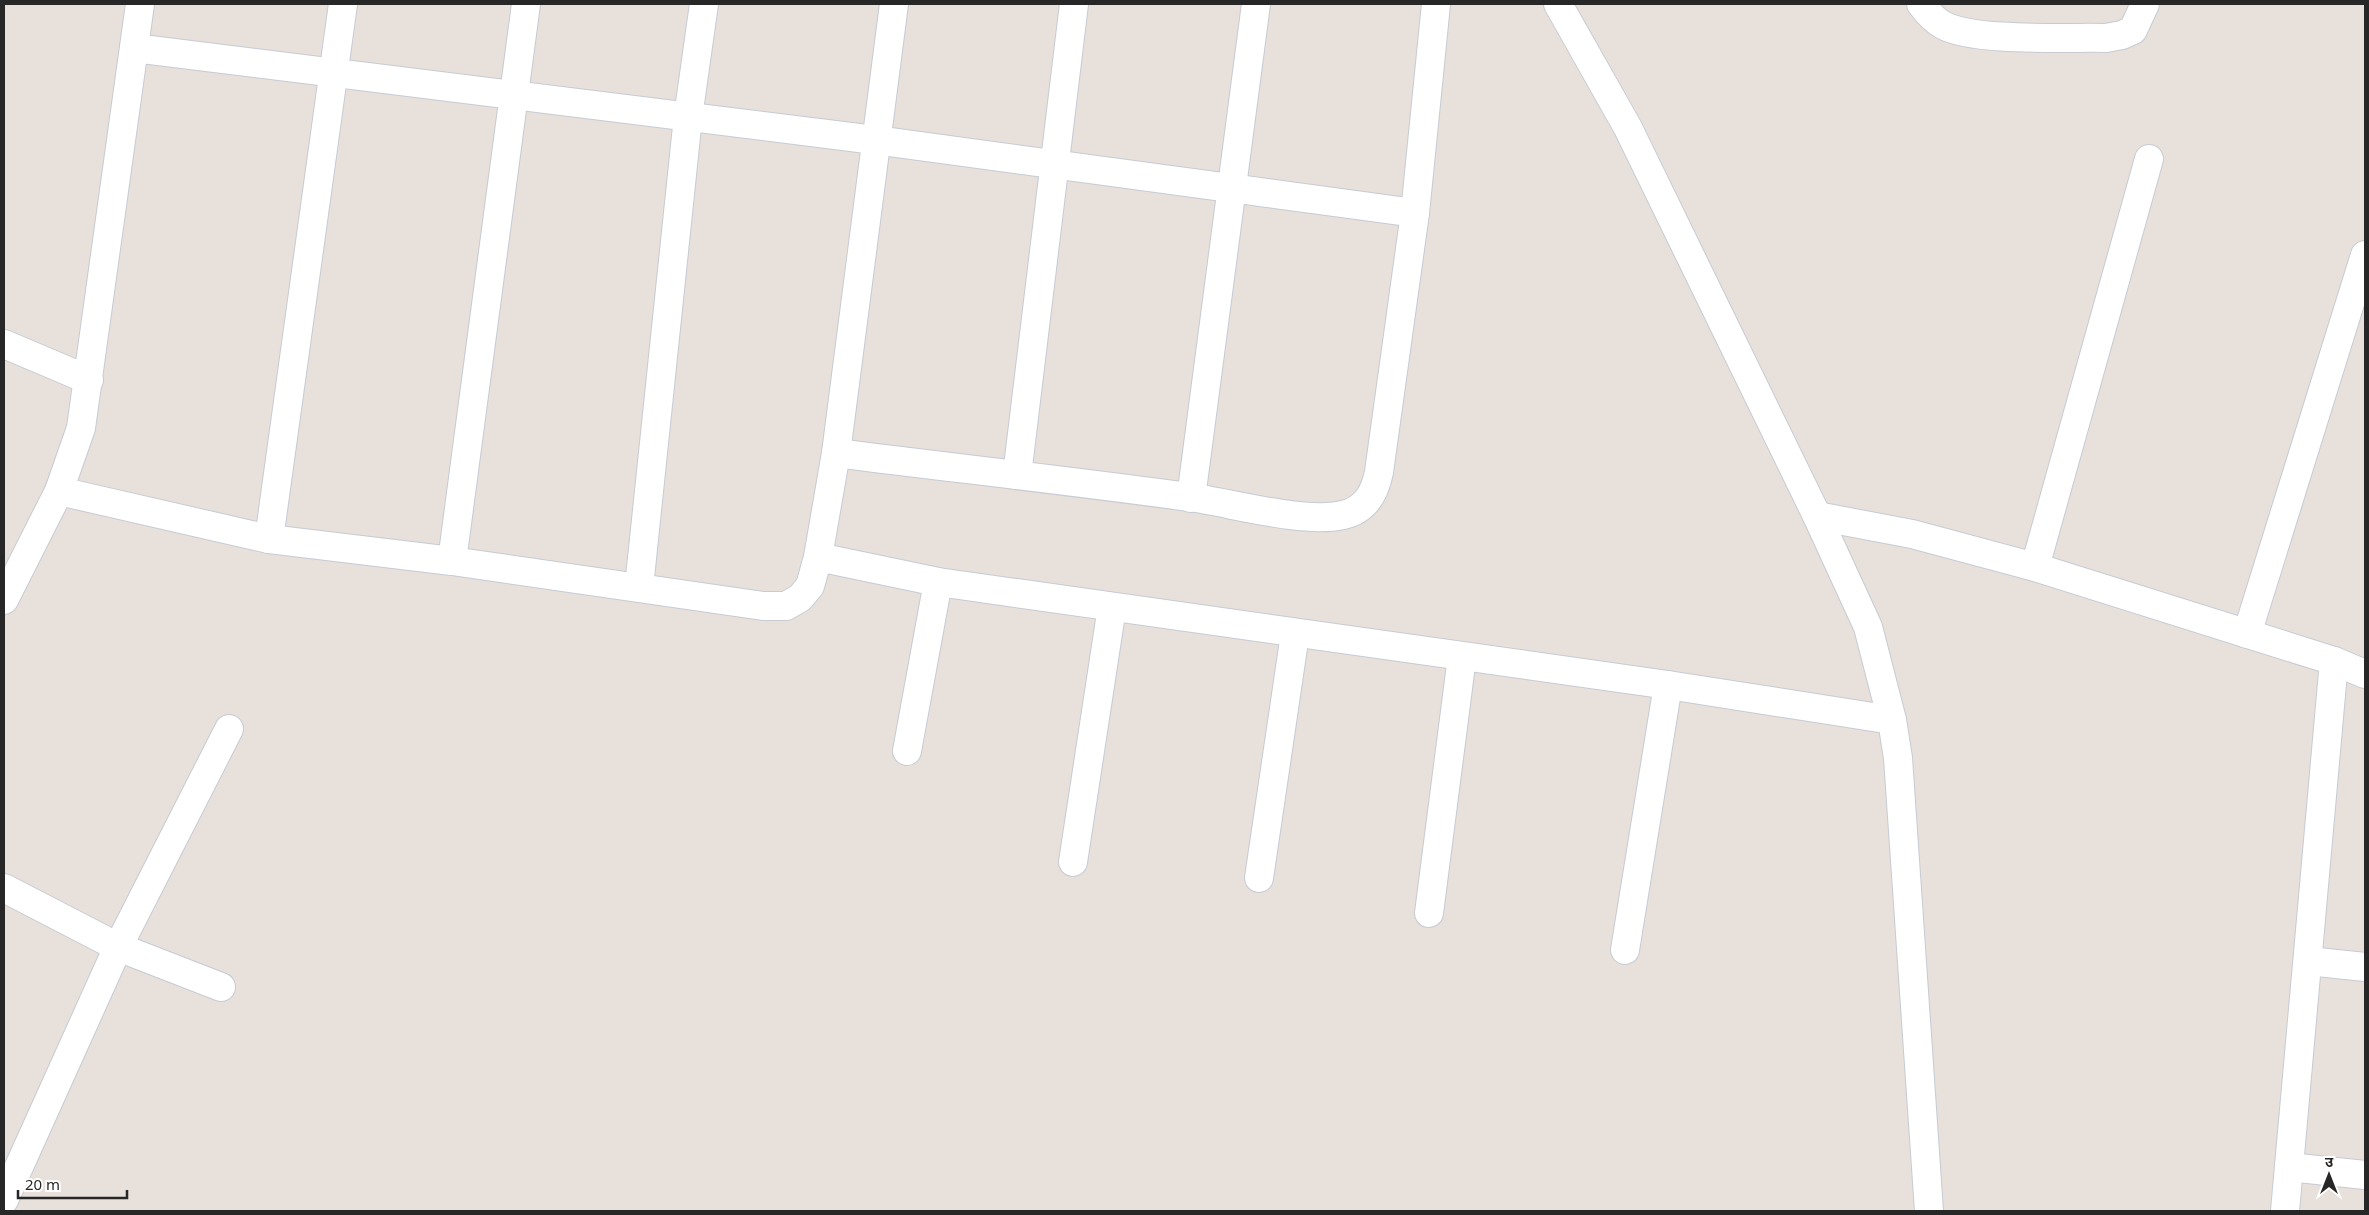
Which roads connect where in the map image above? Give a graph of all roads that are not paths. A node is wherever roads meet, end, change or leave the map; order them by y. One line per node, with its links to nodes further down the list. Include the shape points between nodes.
1 (140, 4): 13 (street)
2 (343, 4): 14 (street)
3 (526, 4): 15 (street)
4 (704, 4): 16 (street)
5 (894, 4): 17 (street)
6 (1074, 4): 19 (street)
7 (1256, 4): 20 (street)
8 (1436, 4): 21 (street)
9 (1558, 4): 29 (street, via 1628,128)
10 (1921, 4): 12 (street, via 1928,13)
11 (2145, 4): 12 (street, via 2133,30 2106,38 1978,35)
12 (1948, 14)
13 (134, 48): 14 (street); 24 (street)
14 (334, 73): 15 (street); 30 (street)
15 (514, 95): 16 (street); 32 (street)
16 (688, 116): 17 (street); 35 (street)
17 (875, 140): 19 (street); 25 (street)
18 (2149, 159): 33 (street)
19 (1053, 165): 20 (street); 26 (street)
20 (1231, 189): 21 (street); 28 (street)
21 (1415, 213): 28 (street, via 1379,472 1370,498 1362,507 1345,515 1323,517)
22 (2365, 255): 39 (street)
23 (4, 344): 24 (street)
24 (89, 380): 27 (street, via 81,428)
25 (836, 453): 26 (street); 31 (street)
26 (1016, 475): 28 (street)
27 (58, 491): 30 (street); 36 (street)
28 (1191, 498)
29 (1817, 516): 33 (street, via 1912,534); 44 (street, via 1868,627)
30 (269, 539): 32 (street)
31 (818, 556): 34 (street); 35 (street, via 810,586 800,598 786,606 763,606)
32 (452, 561): 35 (street)
33 (2035, 567): 39 (street)
34 (938, 582): 37 (street); 46 (street)
35 (639, 587)
36 (4, 600)
37 (1112, 607): 38 (street); 47 (street)
38 (1295, 634): 40 (street); 48 (street)
39 (2247, 634): 41 (street)
40 (1462, 657): 43 (street); 50 (street)
41 (2334, 661): 42 (street); 53 (street)
42 (2365, 674)
43 (1668, 685): 44 (street); 52 (street)
44 (1892, 720): 59 (street, via 1899,768)
45 (229, 729): 51 (street)
46 (907, 751)
47 (1073, 862)
48 (1259, 878)
49 (4, 888): 51 (street)
50 (1429, 914)
51 (118, 947): 55 (street); 58 (street)
52 (1625, 950)
53 (2308, 961): 54 (street); 56 (street)
54 (2365, 967)
55 (221, 987)
56 (2289, 1168): 57 (street); 60 (street)
57 (2365, 1175)
58 (4, 1200)
59 (1930, 1211)
60 (2285, 1211)

